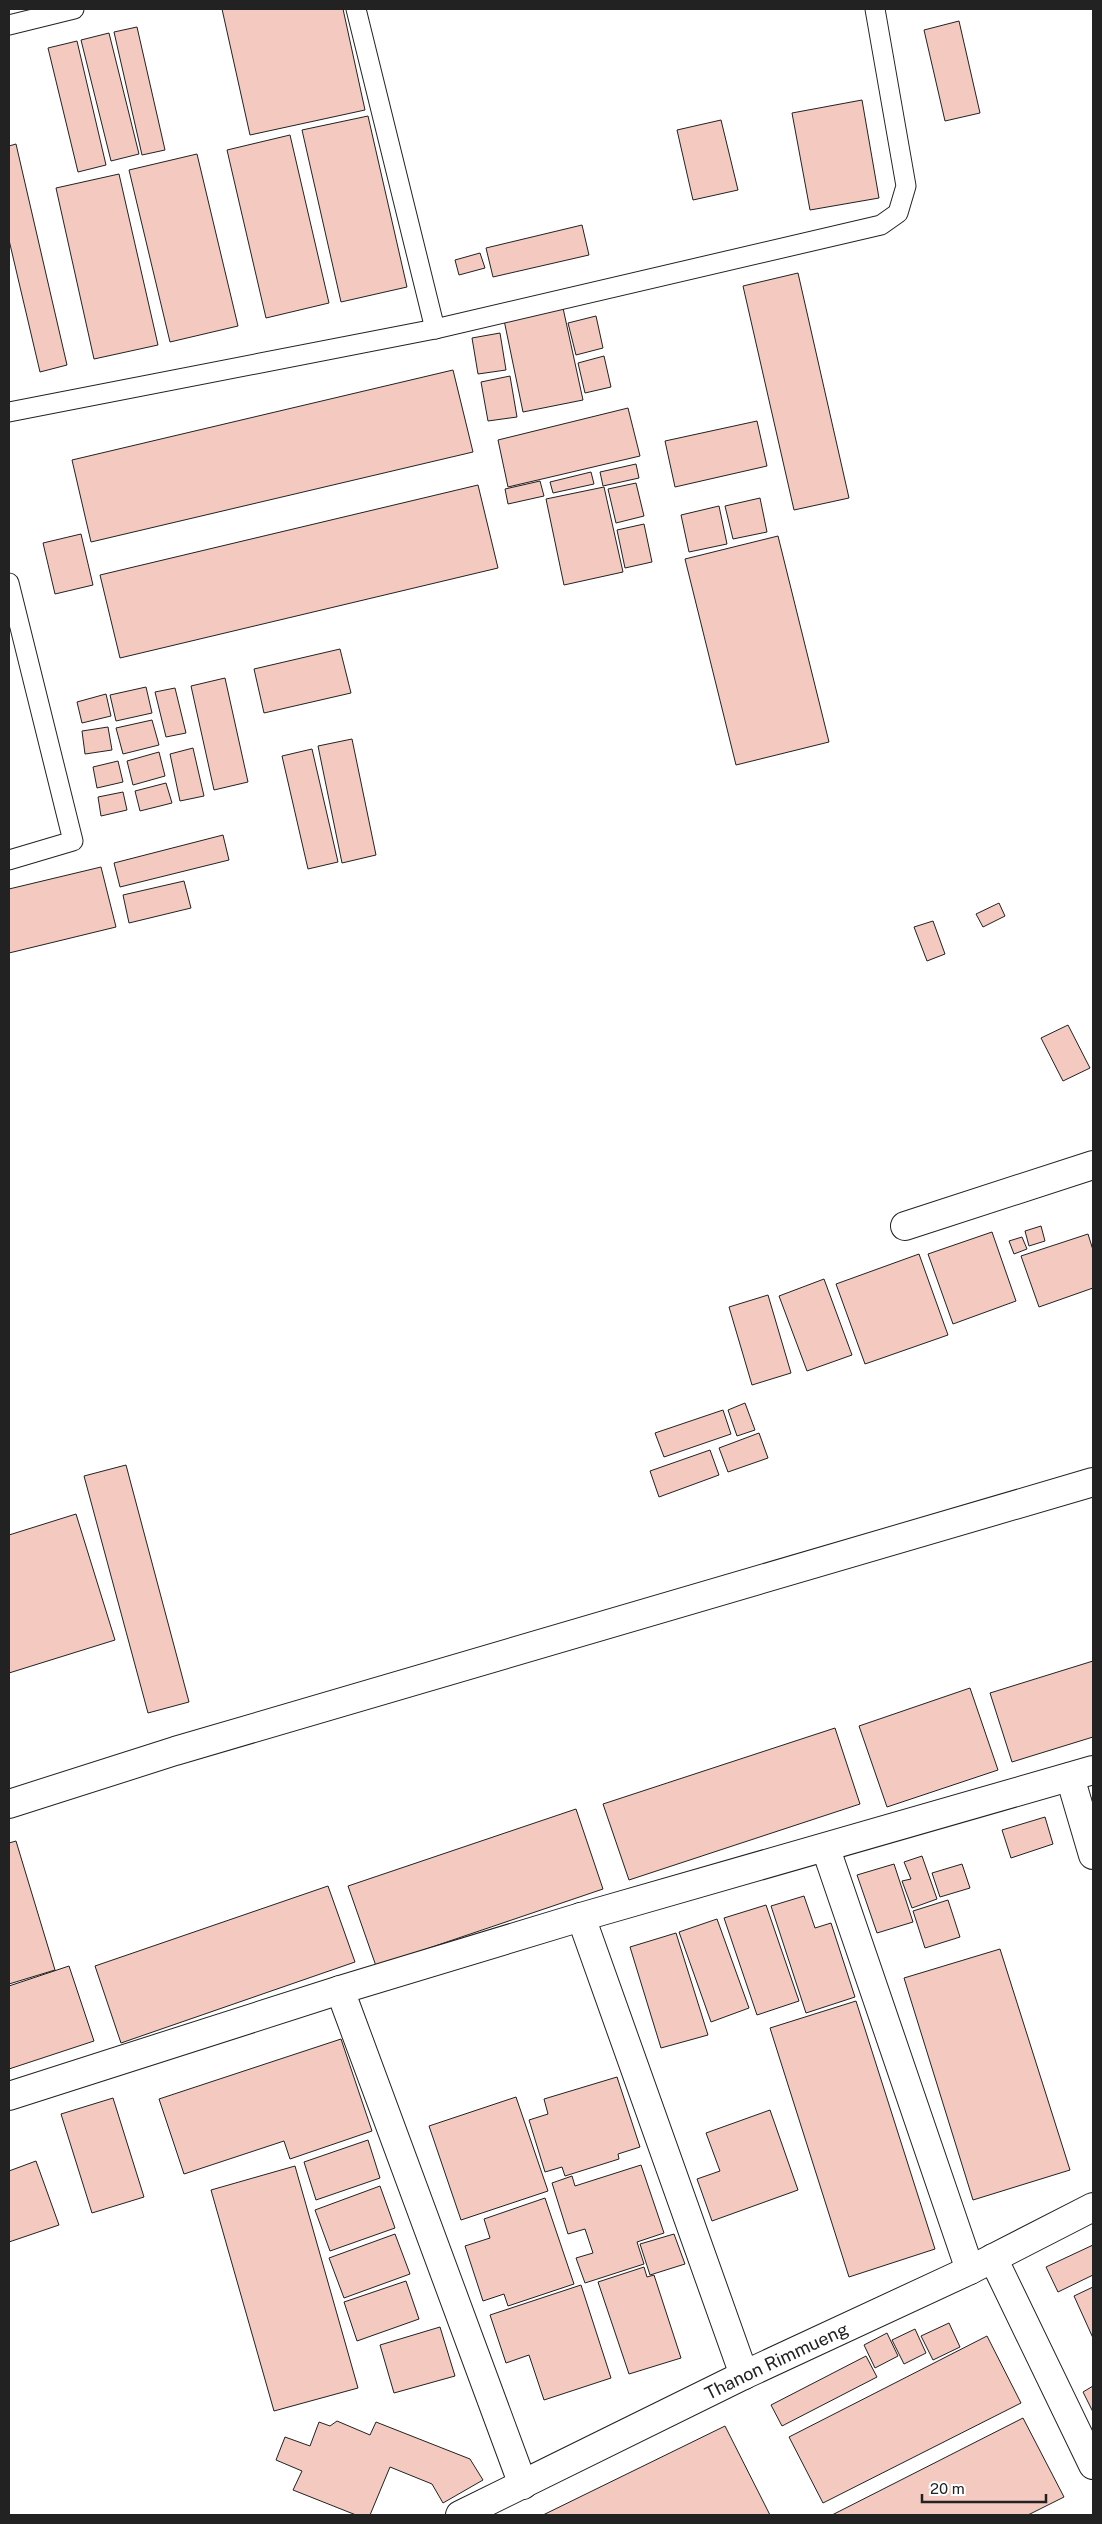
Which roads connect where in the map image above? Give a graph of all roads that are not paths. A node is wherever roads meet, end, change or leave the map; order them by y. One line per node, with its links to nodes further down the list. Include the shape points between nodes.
1 (74, 9): 4 (lane)
2 (356, 9): 5 (lane)
3 (875, 9): 5 (lane, via 906,186 898,213 881,225)
4 (9, 25)
5 (435, 329): 6 (lane)
6 (9, 412)
7 (9, 586): 8 (lane, via 73,841)
8 (9, 860)
9 (1093, 1165): 10 (street)
10 (905, 1226)
11 (1093, 1482): 13 (street, via 175,1751)
12 (1082, 1774): 14 (street); 15 (street)
13 (9, 1804)
14 (826, 1849): 16 (street); 20 (street)
15 (1093, 1855)
16 (581, 1917): 17 (street); 21 (street)
17 (340, 1990): 18 (street); 23 (street)
18 (9, 2096)
19 (1093, 2208): 20 (street, Thanon Rimmueng)
20 (981, 2264): 21 (street, Thanon Rimmueng); 22 (street)
21 (744, 2375): 23 (street, Thanon Rimmueng)
22 (1093, 2465)
23 (523, 2485): 24 (street, Thanon Rimmueng)
24 (460, 2515)

